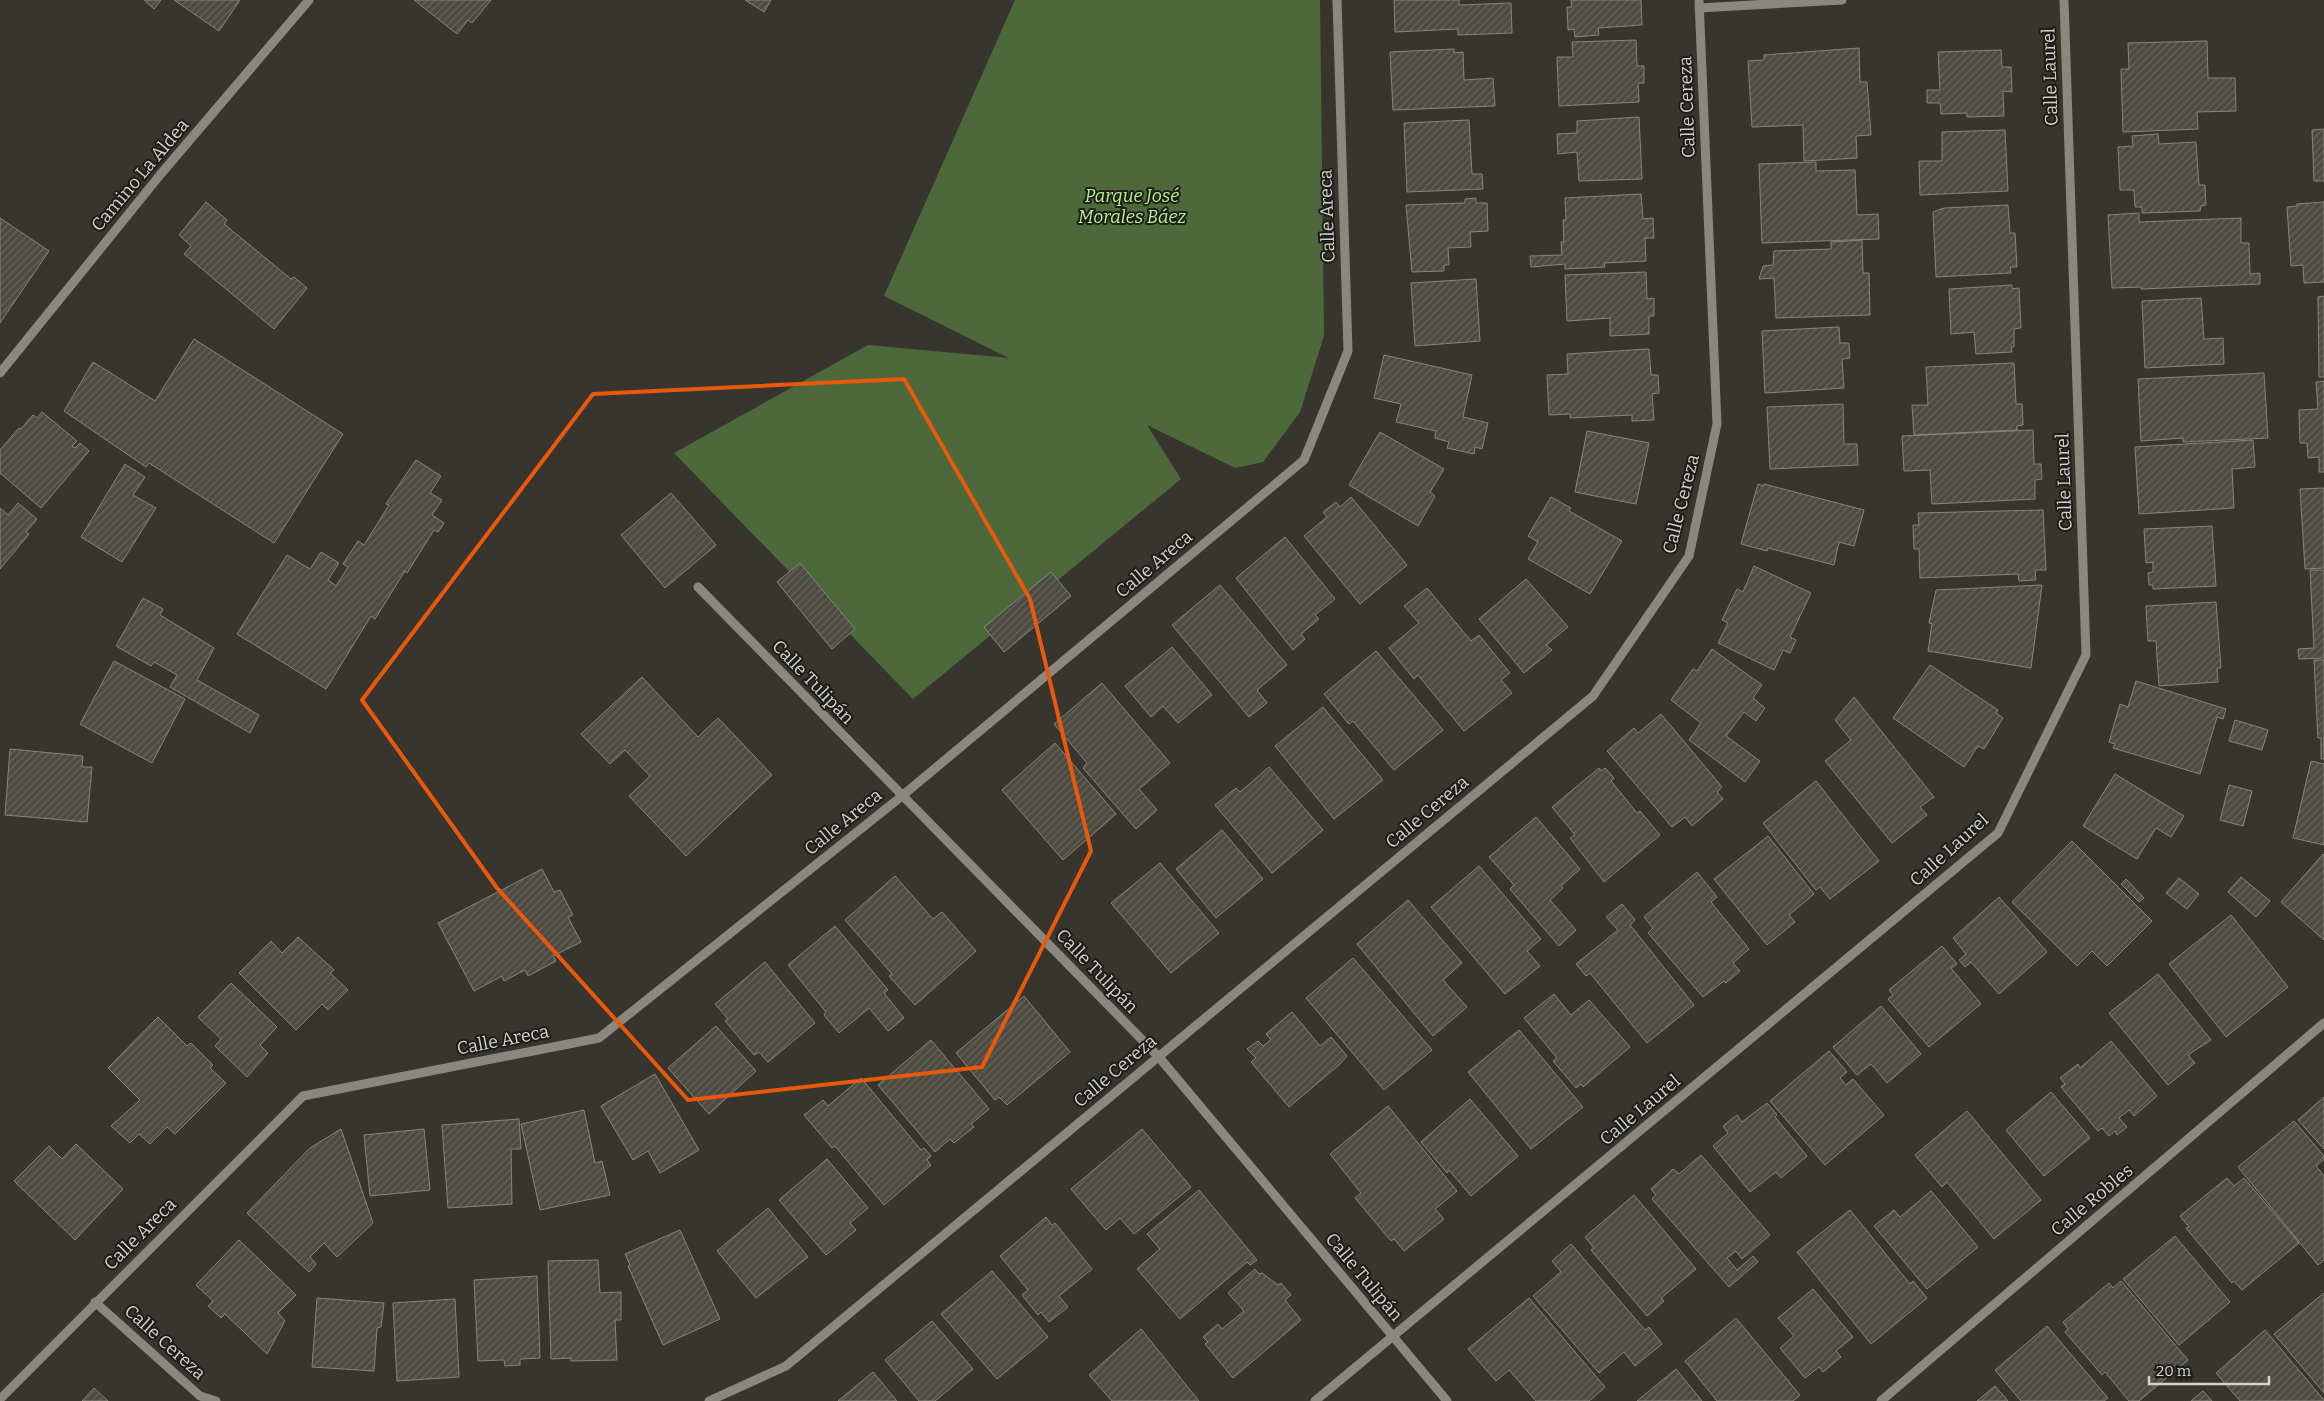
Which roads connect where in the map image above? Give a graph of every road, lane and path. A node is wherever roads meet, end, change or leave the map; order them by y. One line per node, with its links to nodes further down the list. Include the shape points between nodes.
1 (309, 0): 6 (street, Camino La Aldea, via 160,175)
2 (1337, 0): 8 (street, Calle Areca, via 1348,351 1304,460)
3 (1842, 0): 5 (street)
4 (2064, 0): 12 (street, Calle Laurel, via 2086,655 1998,833)
5 (1699, 4): 10 (street, Calle Cereza, via 1717,424 1689,556 1594,696)
6 (0, 373)
7 (698, 587): 8 (street, Calle Tulipán)
8 (902, 796): 10 (street, Calle Tulipán); 11 (street, Calle Areca, via 599,1038 303,1096)
9 (2324, 1023): 18 (street, Calle Robles)
10 (1158, 1056): 12 (street, Calle Tulipán); 15 (street, Calle Cereza, via 786,1366)
11 (95, 1302): 13 (street, Calle Areca); 14 (street, Calle Cereza, via 200,1396)
12 (1394, 1336): 16 (street, Calle Laurel); 17 (street, Calle Tulipán)
13 (0, 1399)
14 (216, 1401)
15 (709, 1401)
16 (1314, 1401)
17 (1448, 1401)
18 (1881, 1401)

